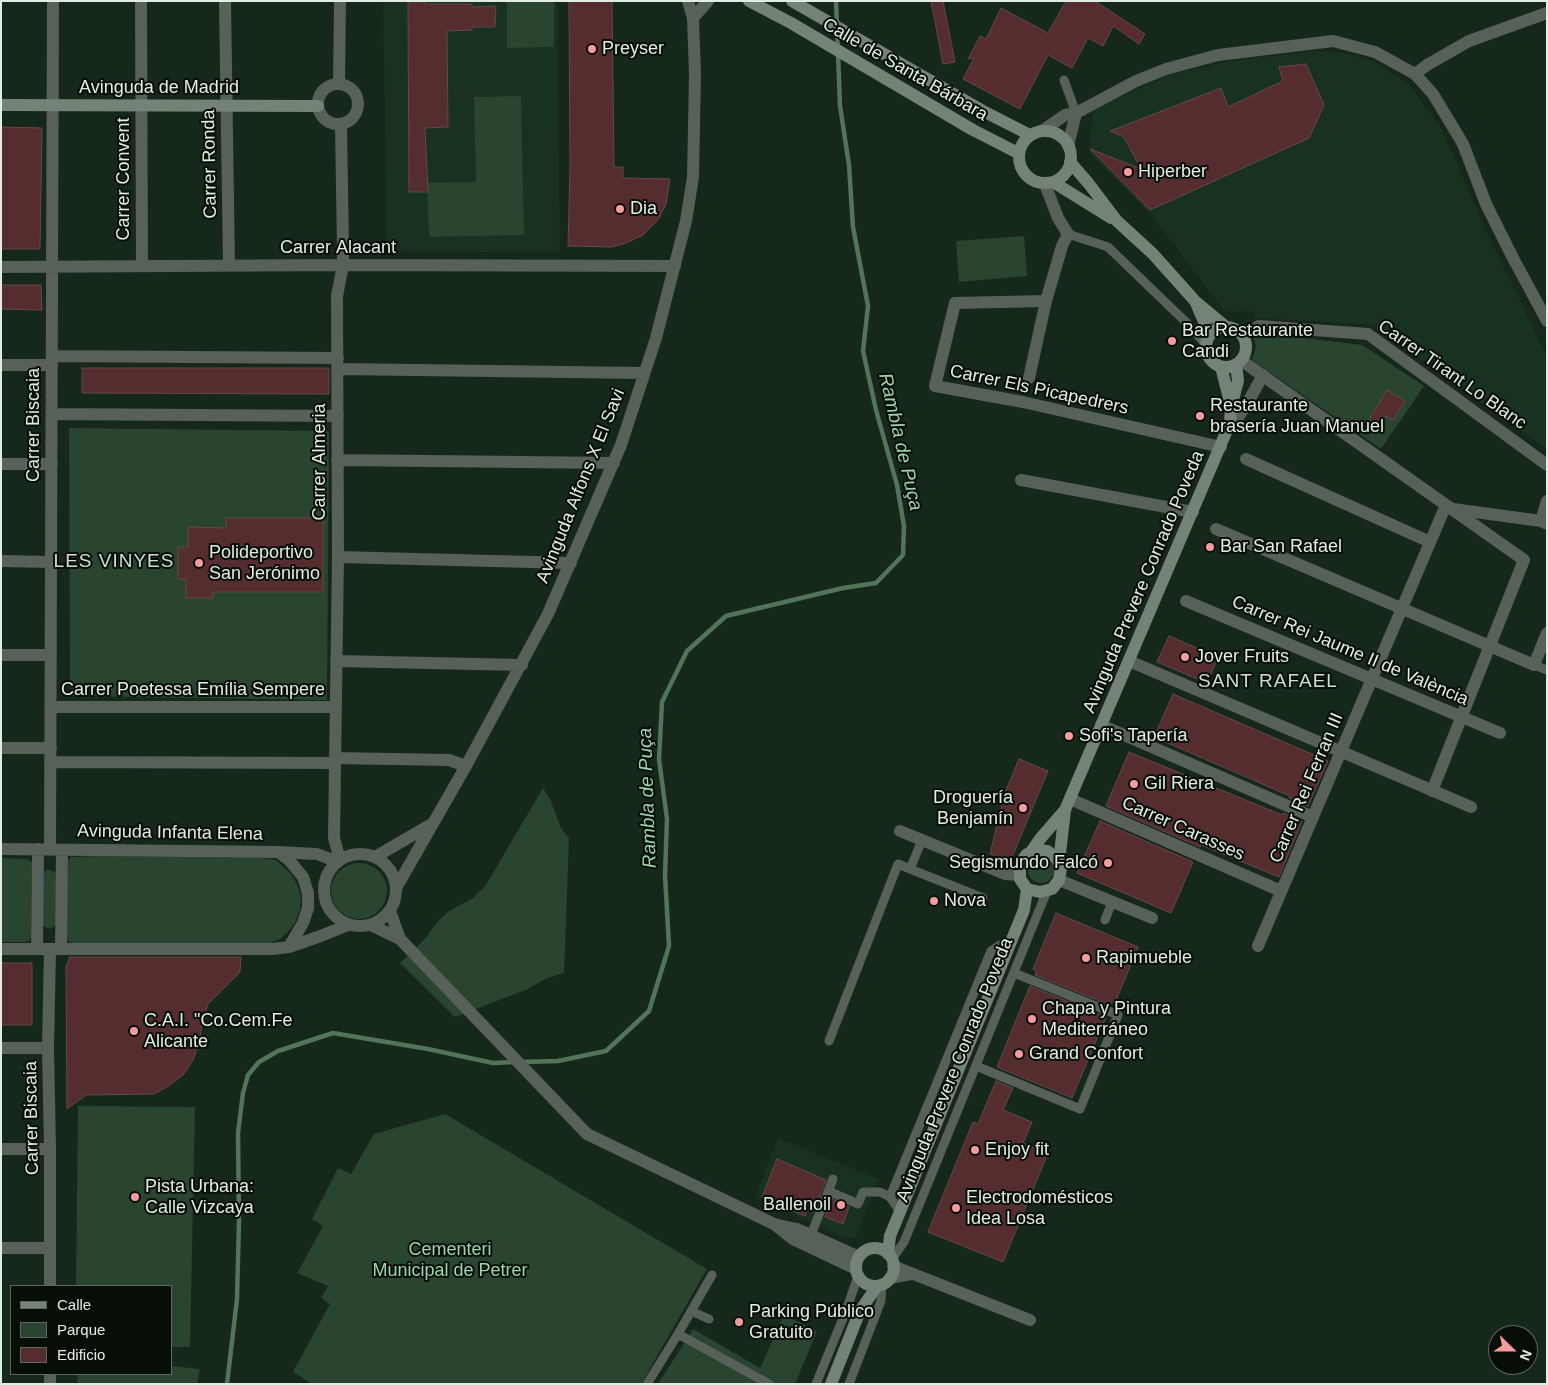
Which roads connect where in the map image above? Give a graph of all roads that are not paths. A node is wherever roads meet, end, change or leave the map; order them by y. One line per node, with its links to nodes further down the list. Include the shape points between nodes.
1 (53, 1): 15 (street, Carrer Biscaia)
2 (141, 1): 16 (street, Carrer Convent)
3 (225, 1): 17 (street, Carrer Ronda)
4 (340, 1): 13 (street)
5 (688, 1): 10 (street, Avinguda Alfons X El Savi)
6 (708, 1): 10 (street)
7 (749, 1): 23 (street, Calle de Santa Bárbara)
8 (792, 1): 21 (street, Calle de Santa Bárbara, via 983,111)
9 (1547, 13): 11 (street, via 1468,41)
10 (693, 18): 33 (street, Avinguda Alfons X El Savi, via 693,177)
11 (1415, 74): 19 (street, via 1375,52 1333,41 1290,45 1218,55 1166,69); 36 (street, via 1433,94 1463,144 1486,204)
12 (1064, 80): 19 (lane)
13 (339, 84): 18 (street, via 326,88 318,99); 20 (street, via 354,91 358,99 355,116)
14 (1, 105): 15 (street, Avinguda de Madrid)
15 (53, 105): 16 (street, Avinguda de Madrid); 30 (street, Carrer Biscaia)
16 (141, 105): 17 (street, Avinguda de Madrid); 31 (street, Carrer Convent)
17 (226, 105): 18 (street, Avinguda de Madrid); 32 (street, Carrer Ronda)
18 (318, 106): 20 (street, via 325,120)
19 (1076, 113): 21 (street, via 1065,115); 22 (street)
20 (341, 125): 28 (street, Carrer Almeria)
21 (1036, 133): 22 (street, via 1049,131 1060,136); 23 (street, via 1022,143)
22 (1068, 146): 24 (street)
23 (1018, 153): 25 (street, via 1025,175 1034,181)
24 (1070, 162): 25 (street, via 1066,172); 26 (street)
25 (1049, 183): 26 (street); 27 (street, via 1058,218)
26 (1117, 221): 35 (street, via 1153,254)
27 (1068, 234): 34 (street); 39 (lane, via 1108,247)
28 (343, 265): 32 (street, Carrer Alacant); 33 (street, Carrer Alacant); 41 (street, Carrer Almeria, via 337,296)
29 (1, 266): 30 (street, Carrer Alacant)
30 (53, 266): 31 (street, Carrer Alacant); 40 (street, Carrer Biscaia)
31 (142, 266): 32 (street, Carrer Alacant)
32 (228, 266)
33 (675, 266): 45 (street, Avinguda Alfons X El Savi, via 660,328)
34 (1046, 300): 47 (street); 52 (street, Carrer Els Picapedrers, via 955,303 935,386 1023,402)
35 (1195, 301): 37 (street); 39 (street)
36 (1547, 321)
37 (1225, 326): 38 (street, via 1235,328); 39 (street, via 1214,330)
38 (1243, 335): 42 (street, via 1247,348); 58 (street, Carrer Tirant Lo Blanc, via 1260,326 1368,334)
39 (1208, 340): 44 (street, via 1209,358)
40 (52, 360): 41 (street); 43 (street); 49 (street, Carrer Biscaia)
41 (338, 363): 45 (street); 50 (street, Carrer Almeria)
42 (1239, 363): 44 (street, via 1229,368); 46 (street); 48 (street, Avinguda Prevere Conrado Poveda)
43 (1, 365)
44 (1220, 367): 48 (street, Avinguda Prevere Conrado Poveda)
45 (644, 373): 55 (street, Avinguda Alfons X El Savi)
46 (1263, 375): 51 (street, Avinguda Prevere Conrado Poveda, via 1247,404); 61 (street)
47 (1029, 378)
48 (1231, 407): 51 (street, Avinguda Prevere Conrado Poveda)
49 (52, 414): 50 (street); 57 (street, Carrer Biscaia)
50 (338, 416): 54 (street, Carrer Almeria)
51 (1230, 423): 52 (street, Avinguda Prevere Conrado Poveda)
52 (1220, 447): 62 (street, Avinguda Prevere Conrado Poveda)
53 (1246, 459): 65 (street)
54 (337, 460): 55 (street); 66 (street, Carrer Almeria)
55 (614, 463): 69 (street, Avinguda Alfons X El Savi)
56 (1, 464): 57 (street)
57 (52, 464): 68 (street, Carrer Biscaia)
58 (1547, 465)
59 (1021, 480): 62 (street)
60 (1547, 501): 63 (street)
61 (1449, 507): 63 (street); 65 (street, Carrer Rei Ferran III); 73 (street, via 1524,560)
62 (1193, 512): 77 (street, Avinguda Prevere Conrado Poveda)
63 (1544, 522)
64 (1216, 529): 71 (street)
65 (1430, 542): 71 (street, Carrer Rei Ferran III)
66 (338, 557): 69 (street); 76 (street, Carrer Almeria)
67 (1, 562): 68 (street)
68 (52, 562): 75 (street, Carrer Biscaia)
69 (571, 562): 78 (street, Avinguda Alfons X El Savi)
70 (1186, 601): 81 (street, Carrer Rei Jaume II de València)
71 (1402, 608): 73 (street); 81 (street, Carrer Rei Ferran III)
72 (1547, 633): 79 (street)
73 (1490, 646): 79 (street); 84 (street)
74 (1, 655): 75 (street)
75 (51, 655): 82 (street, Carrer Biscaia)
76 (336, 661): 78 (street); 83 (street, Carrer Almeria)
77 (1129, 661): 85 (street, Avinguda Prevere Conrado Poveda); 89 (street)
78 (522, 665): 92 (street, Avinguda Alfons X El Savi)
79 (1534, 665): 80 (lane)
80 (1547, 670)
81 (1372, 679): 84 (street, Carrer Rei Jaume II de València); 89 (street, Carrer Rei Ferran III)
82 (51, 707): 83 (street, Carrer Poetessa Emília Sempere); 88 (street, Carrer Biscaia)
83 (335, 707): 90 (street, Carrer Almeria)
84 (1461, 717): 86 (street, Carrer Rei Jaume II de València); 93 (street)
85 (1101, 725): 94 (street, Avinguda Prevere Conrado Poveda); 96 (street)
86 (1500, 734)
87 (1, 748): 88 (street)
88 (51, 748): 91 (street, Carrer Biscaia)
89 (1341, 752): 93 (street); 96 (street, Carrer Rei Ferran III)
90 (335, 760): 91 (street); 92 (street, via 449,760); 99 (street, Carrer Almeria)
91 (50, 762): 102 (street, Carrer Biscaia)
92 (466, 766): 97 (street, Avinguda Alfons X El Savi)
93 (1432, 791): 95 (street)
94 (1067, 804): 104 (street, Avinguda Prevere Conrado Poveda); 108 (street, Avinguda Prevere Conrado Poveda); 114 (street, Carrer Carasses)
95 (1471, 808)
96 (1313, 817): 114 (street, Carrer Rei Ferran III)
97 (434, 823): 106 (street, Avinguda Alfons X El Savi); 112 (street, Avinguda Alfons X El Savi)
98 (900, 831): 100 (street)
99 (334, 838): 105 (street); 107 (street, Carrer Almeria)
100 (922, 840): 109 (lane); 110 (street, via 1005,874)
101 (1, 849): 102 (street, Avinguda Infanta Elena)
102 (50, 849): 103 (street, Avinguda Infanta Elena); 129 (street); 130 (street, Carrer Biscaia)
103 (278, 852): 105 (street, Avinguda Infanta Elena); 125 (street, via 303,877 308,893 303,923)
104 (1031, 852): 108 (street, via 1047,851); 110 (street, via 1022,859)
105 (317, 854): 107 (street, Avinguda Infanta Elena)
106 (376, 857): 107 (street, via 357,854); 112 (street, via 390,870)
107 (338, 861): 122 (street, via 325,880 324,891 331,912)
108 (1059, 862): 111 (street)
109 (910, 869): 116 (lane); 132 (lane, via 898,864)
110 (1019, 876): 113 (street)
111 (1059, 880): 115 (street, via 1052,889); 117 (street)
112 (396, 888): 119 (street)
113 (1028, 888): 115 (street); 118 (street, Avinguda Prevere Conrado Poveda)
114 (1282, 891): 127 (street, Carrer Rei Ferran III)
115 (1044, 892): 118 (street, Avinguda Prevere Conrado Poveda); 131 (lane, Avinguda Prevere Conrado Poveda)
116 (983, 898)
117 (1112, 902): 120 (street); 121 (lane)
118 (1024, 910): 126 (street, Avinguda Prevere Conrado Poveda)
119 (390, 911): 123 (street); 124 (street)
120 (1152, 918)
121 (1105, 920)
122 (348, 925): 123 (street); 125 (street)
123 (371, 925): 124 (street)
124 (400, 939): 142 (street, via 587,1134)
125 (289, 946): 130 (street, via 272,949)
126 (1010, 946): 140 (lane, Avinguda Prevere Conrado Poveda, via 1000,945 991,951); 141 (street, Avinguda Prevere Conrado Poveda)
127 (1258, 946)
128 (1, 949): 129 (street)
129 (37, 949): 130 (street)
130 (56, 949): 134 (street, Carrer Biscaia)
131 (1014, 973): 135 (lane, Avinguda Prevere Conrado Poveda); 135 (lane, via 1118,1016 1087,1092 1080,1109)
132 (830, 1040)
133 (1, 1048): 134 (street)
134 (48, 1048): 137 (street, Carrer Biscaia)
135 (976, 1066): 146 (lane, Avinguda Prevere Conrado Poveda, via 904,1242)
136 (1, 1149): 137 (street)
137 (50, 1149): 145 (street, Carrer Biscaia)
138 (833, 1179): 139 (lane)
139 (828, 1191): 140 (lane, via 858,1204 863,1192 880,1192); 143 (lane)
140 (890, 1197): 141 (lane, Avinguda Prevere Conrado Poveda)
141 (900, 1212): 146 (street, Avinguda Prevere Conrado Poveda, via 890,1236)
142 (774, 1224): 143 (street); 147 (street, via 794,1239)
143 (811, 1235): 147 (street)
144 (1, 1248): 145 (street)
145 (50, 1248): 151 (street, Carrer Biscaia)
146 (888, 1257): 147 (street, via 867,1250); 148 (street); 150 (street)
147 (858, 1271): 150 (street, via 869,1285); 153 (street); 159 (lane, via 846,1311)
148 (911, 1274): 150 (street); 155 (street)
149 (712, 1275): 152 (lane)
150 (883, 1283): 153 (street); 161 (lane, via 881,1301)
151 (50, 1285)
152 (691, 1311): 154 (lane); 156 (lane)
153 (860, 1311): 160 (street)
154 (709, 1319)
155 (1030, 1320)
156 (678, 1334): 157 (lane); 158 (lane)
157 (647, 1384)
158 (769, 1384)
159 (816, 1384)
160 (831, 1384)
161 (849, 1384)

